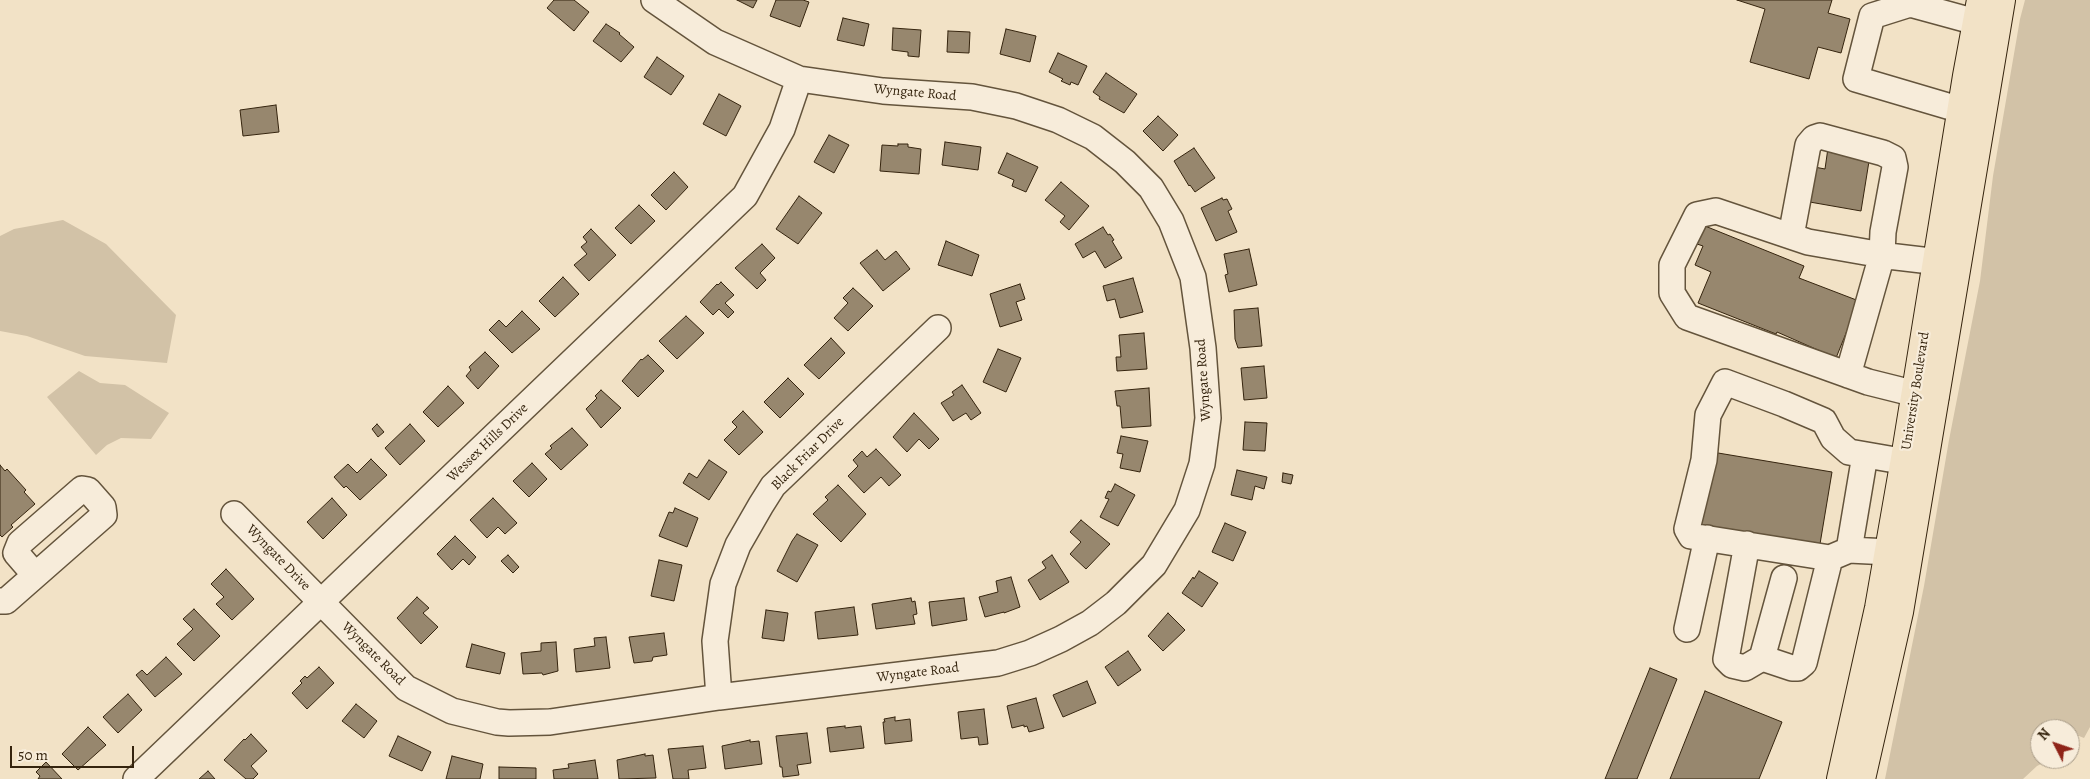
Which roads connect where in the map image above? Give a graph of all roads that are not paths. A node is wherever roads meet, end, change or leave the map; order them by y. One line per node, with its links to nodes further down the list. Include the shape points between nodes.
1 (654, 0): 4 (street, Wyngate Road, via 715,42)
2 (2001, 0): 8 (main road, University Boulevard)
3 (1978, 11): 5 (main road, University Boulevard); 5 (street, via 1910,4 1872,16 1856,79)
4 (799, 79): 22 (street, Wessex Hills Drive, via 782,129 745,196); 25 (street, Wyngate Road, via 882,91 972,97 1016,106 1058,120 1093,137 1125,162 1151,188 1170,221 1193,277 1204,357 1206,436 1202,464 1187,510 1154,565 1116,603 1061,639 998,663)
5 (1961, 110): 8 (main road, University Boulevard)
6 (1791, 236): 7 (street); 7 (street, via 1808,145 1820,136 1893,158 1895,167); 10 (street, via 1716,211 1697,214 1672,265 1672,293 1687,316)
7 (1882, 255): 8 (street); 10 (street)
8 (1947, 262): 11 (main road, University Boulevard)
9 (938, 328): 25 (street, Black Friar Drive, via 774,486 756,513 722,584 715,641)
10 (1848, 375): 11 (street)
11 (1926, 395): 13 (main road, University Boulevard)
12 (1865, 455): 13 (street); 15 (street, via 1849,452 1833,438 1824,421 1725,382 1708,415 1704,460 1687,529 1691,536); 17 (street)
13 (1915, 463): 18 (main road, University Boulevard)
14 (234, 514): 22 (street, Wyngate Drive)
15 (1706, 538): 16 (street); 23 (street)
16 (1747, 544): 17 (street); 24 (street, via 1726,658 1732,665 1745,668)
17 (1840, 554): 18 (street); 24 (street, via 1804,663 1792,668)
18 (1899, 554): 27 (main road, University Boulevard, via 1878,608); 28 (main road, University Boulevard, via 1891,646)
19 (35, 575): 19 (street, via 104,515 103,507 88,490 82,489 20,543 16,553); 21 (street, via 6,600)
20 (1784, 578): 24 (street)
21 (0, 601)
22 (322, 603): 25 (street, Wyngate Road, via 406,688 452,711 497,722 550,722); 26 (street, Wessex Hills Drive)
23 (1687, 629)
24 (1762, 658)
25 (719, 697)
26 (136, 779)
27 (1841, 779)
28 (1861, 779)

